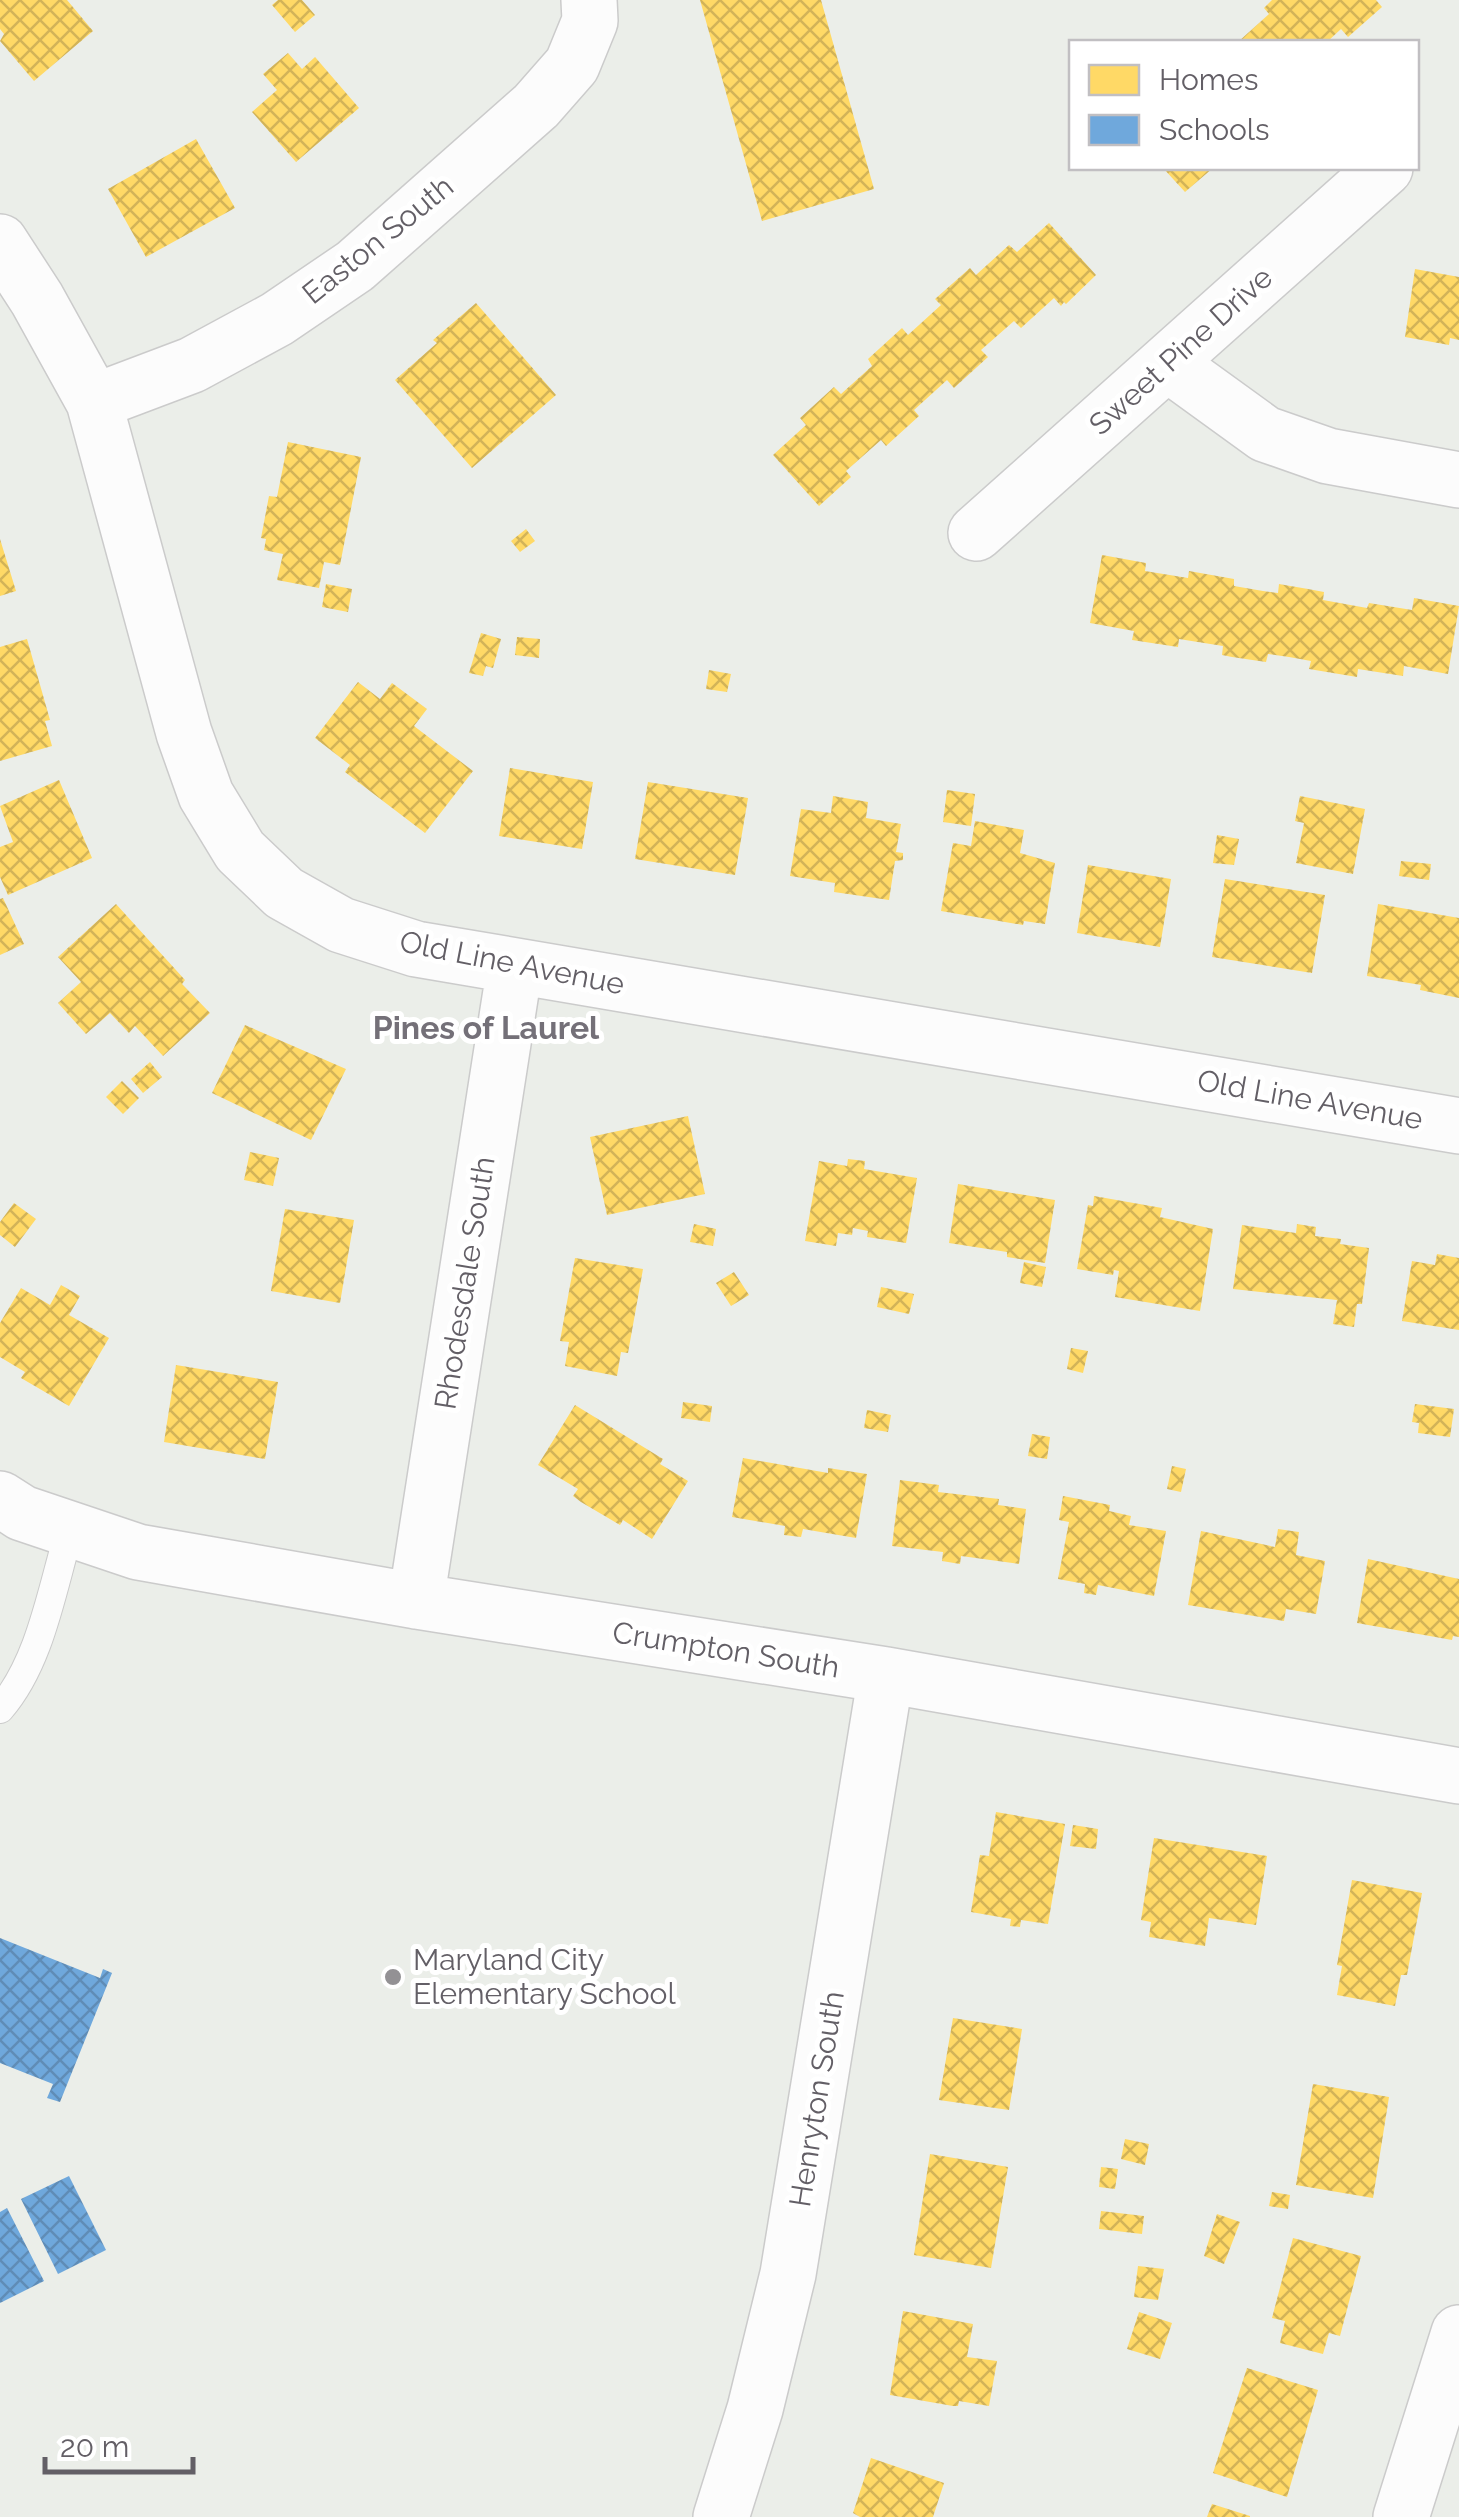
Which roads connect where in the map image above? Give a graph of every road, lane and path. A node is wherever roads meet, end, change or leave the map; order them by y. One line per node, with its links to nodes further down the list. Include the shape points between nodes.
1 (589, 0): 5 (street, Easton South, via 590,21 572,65 356,266 277,320 192,365)
2 (1383, 170): 4 (street, Sweet Pine Drive)
3 (0, 242): 5 (street, Old Line Avenue)
4 (1167, 362): 6 (street, via 1264,434 1328,456); 7 (street, Sweet Pine Drive)
5 (94, 402): 8 (street, Old Line Avenue, via 184,733 206,794 240,851 284,894 341,925 416,949)
6 (1459, 480)
7 (976, 534)
8 (515, 966): 9 (street, Old Line Avenue); 12 (street, Rhodesdale South)
9 (1459, 1126)
10 (0, 1498): 11 (street, Crumpton South)
11 (70, 1529): 12 (street, Crumpton South, via 138,1552); 14 (lane, via 31,1658)
12 (416, 1601): 13 (street, Crumpton South)
13 (886, 1676): 15 (street, Crumpton South); 17 (street, Henryton South, via 788,2274)
14 (0, 1709)
15 (1459, 1776)
16 (1459, 2333): 18 (street)
17 (721, 2517)
18 (1402, 2517)

